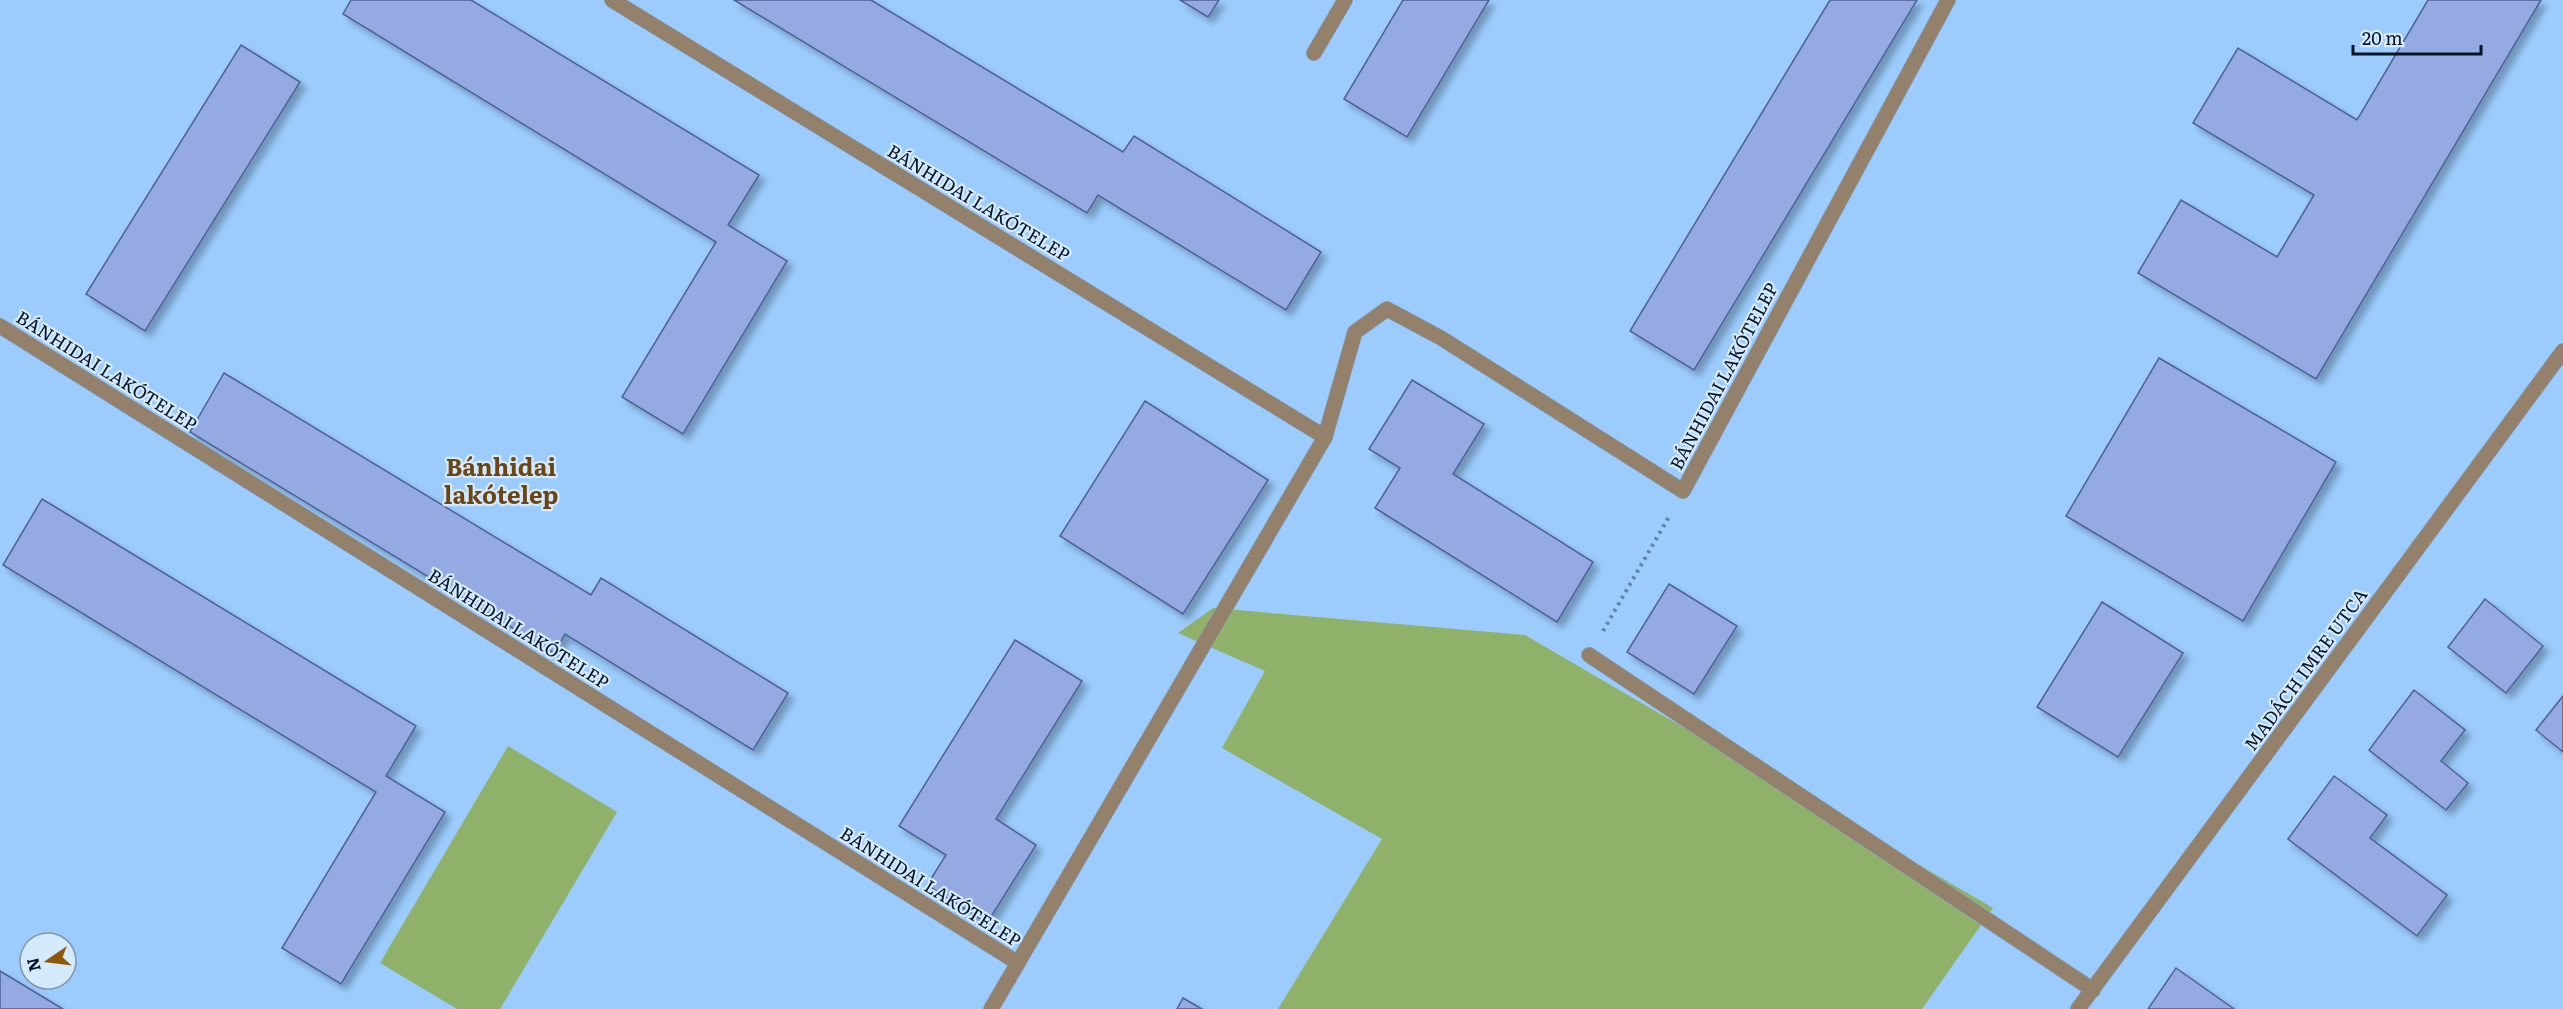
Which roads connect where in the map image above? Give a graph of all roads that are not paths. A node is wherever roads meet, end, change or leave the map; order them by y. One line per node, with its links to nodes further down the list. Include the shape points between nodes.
1 (612, 0): 7 (street, BÁNHIDAI LAKÓTELEP)
2 (1345, 0): 4 (street)
3 (1948, 0): 7 (street, BÁNHIDAI LAKÓTELEP, via 1683,491 1441,338 1387,309 1354,332)
4 (1314, 53)
5 (0, 326): 9 (street, BÁNHIDAI LAKÓTELEP)
6 (2563, 351): 10 (street, MADÁCH IMRE UTCA)
7 (1325, 437): 9 (street, BÁNHIDAI LAKÓTELEP)
8 (1589, 655): 10 (street)
9 (1018, 963): 11 (street, BÁNHIDAI LAKÓTELEP)
10 (2093, 990): 12 (street, MADÁCH IMRE UTCA)
11 (991, 1009)
12 (2078, 1009)

